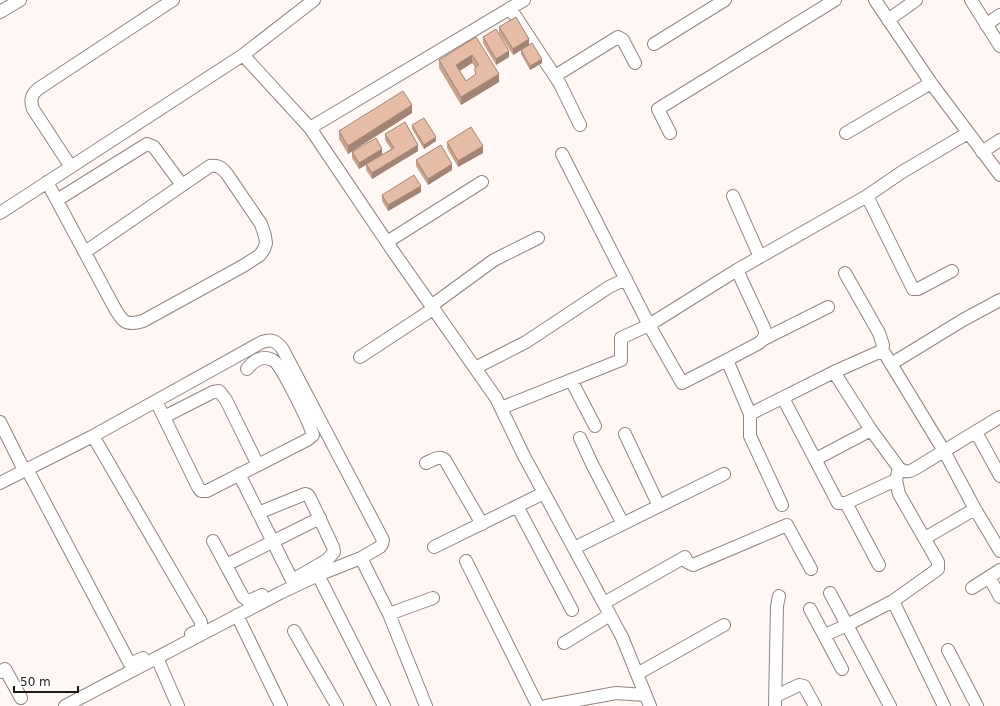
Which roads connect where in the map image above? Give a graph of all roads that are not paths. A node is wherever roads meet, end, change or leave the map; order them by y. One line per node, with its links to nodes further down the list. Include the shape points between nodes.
1 (20, 0): 11 (street)
2 (173, 0): 29 (street, via 33,94 33,109)
3 (314, 0): 17 (street)
4 (524, 0): 10 (street)
5 (725, 0): 15 (street)
6 (835, 0): 23 (street, via 658,109)
7 (876, 0): 13 (street)
8 (916, 0): 13 (street)
9 (971, 0): 14 (street)
10 (510, 8): 19 (street); 22 (street)
11 (0, 12)
12 (1000, 15): 14 (street)
13 (888, 20): 20 (street)
14 (986, 25): 16 (street)
15 (654, 44)
16 (1000, 46)
17 (243, 55): 22 (street); 29 (street)
18 (635, 63): 19 (street, via 623,40 618,37)
19 (555, 76): 21 (street)
20 (931, 83): 24 (street); 25 (street)
21 (580, 125)
22 (310, 128): 39 (street)
23 (670, 133)
24 (846, 133)
25 (968, 133): 27 (street); 35 (street, via 902,172)
26 (1000, 140): 27 (street)
27 (982, 152): 30 (street)
28 (562, 154): 45 (street)
29 (71, 166): 31 (street)
30 (1000, 175)
31 (47, 182): 36 (street); 37 (street)
32 (482, 182): 39 (street)
33 (182, 186): 36 (street, via 154,147 147,144); 40 (street); 40 (street, via 210,166 222,168 261,224 266,243 260,255 134,324 122,320)
34 (733, 196): 41 (street)
35 (868, 196): 41 (street); 43 (street, via 914,289)
36 (57, 200): 40 (street)
37 (0, 213)
38 (538, 238): 47 (street, via 494,260)
39 (387, 242): 47 (street)
40 (85, 252)
41 (760, 257): 42 (street)
42 (737, 270): 49 (street); 50 (street, via 764,328)
43 (952, 271)
44 (845, 273): 51 (street, via 879,333 883,345)
45 (626, 279): 49 (street); 55 (street, via 608,287 526,342)
46 (1000, 300): 54 (street)
47 (432, 307): 52 (street); 55 (street)
48 (828, 307): 50 (street)
49 (649, 325): 53 (street, via 682,383); 58 (street, via 620,338 621,360)
50 (764, 339): 53 (street)
51 (882, 352): 54 (street); 57 (street)
52 (360, 357)
53 (727, 360): 62 (street)
54 (891, 364): 72 (street)
55 (475, 368): 61 (street)
56 (247, 369): 75 (street, via 255,360 264,357 274,361 292,390 313,435)
57 (834, 372): 59 (street); 67 (street)
58 (571, 380): 61 (street); 66 (street)
59 (783, 398): 62 (street); 73 (street)
60 (156, 401): 63 (street); 70 (street); 98 (street, via 262,342 269,339 278,343 383,540 380,547)
61 (501, 408): 82 (street)
62 (750, 414): 83 (street, via 750,436)
63 (164, 417): 75 (street, via 219,391); 77 (street, via 201,491 207,491)
64 (1000, 417): 68 (street)
65 (0, 422): 76 (street)
66 (595, 426)
67 (871, 430): 73 (street); 79 (street)
68 (976, 432): 72 (street); 80 (street)
69 (625, 434): 86 (street)
70 (93, 436): 76 (street); 76 (street, via 201,622 202,627 199,630 130,664)
71 (580, 438): 91 (street)
72 (944, 450): 79 (street, via 910,471); 87 (street)
73 (816, 459): 84 (street, via 837,501)
74 (426, 463): 90 (street, via 438,458 445,460)
75 (258, 465): 77 (street)
76 (25, 470): 81 (street)
77 (239, 474): 88 (street)
78 (724, 474): 86 (street)
79 (898, 474): 84 (street); 92 (street, via 899,494)
80 (1000, 476)
81 (0, 483)
82 (544, 493): 85 (street); 96 (street)
83 (782, 504)
84 (846, 504): 101 (street)
85 (517, 506): 90 (street); 115 (street)
86 (659, 506): 91 (street)
87 (975, 509): 92 (street); 97 (street)
88 (258, 513): 89 (street, via 305,494 310,498); 94 (street)
89 (320, 518): 94 (street); 106 (street, via 334,552 327,560)
90 (482, 524): 95 (street)
91 (623, 524): 96 (street)
92 (925, 538): 112 (street, via 938,562 938,569)
93 (213, 541): 100 (street)
94 (273, 541): 100 (street); 106 (street)
95 (434, 547)
96 (574, 548): 113 (street)
97 (1000, 551)
98 (361, 558): 104 (street); 116 (street)
99 (466, 562): 139 (street)
100 (226, 565): 106 (street, via 243,597 248,601)
101 (879, 565)
102 (811, 569): 113 (street, via 787,526 693,565 687,562 685,557)
103 (1000, 570): 105 (street)
104 (318, 575): 117 (street); 137 (street)
105 (989, 577): 107 (street); 110 (street)
106 (292, 580)
107 (972, 588)
108 (830, 593): 120 (street)
109 (779, 596): 131 (street)
110 (1000, 597)
111 (433, 598): 116 (street)
112 (893, 601): 120 (street); 144 (street)
113 (604, 603): 118 (street)
114 (810, 609): 122 (street)
115 (572, 610)
116 (389, 614): 138 (street)
117 (237, 615): 125 (street); 135 (street)
118 (610, 615): 123 (street); 128 (street)
119 (724, 625): 128 (street)
120 (847, 625): 122 (street); 143 (street)
121 (294, 631): 136 (street)
122 (825, 635): 127 (street)
123 (564, 643)
124 (948, 650): 145 (street)
125 (157, 658): 133 (street); 134 (street)
126 (2, 667): 130 (street)
127 (842, 669)
128 (637, 674): 129 (street)
129 (645, 695): 132 (street, via 616,693); 141 (street)
130 (20, 698)
131 (776, 701): 142 (street, via 799,685 804,686)
132 (589, 702): 140 (street)
133 (65, 706)
134 (178, 706)
135 (281, 706)
136 (337, 706)
137 (384, 706)
138 (426, 706)
139 (538, 706)
140 (546, 706)
141 (650, 706)
142 (815, 706)
143 (890, 706)
144 (944, 706)
145 (977, 706)

